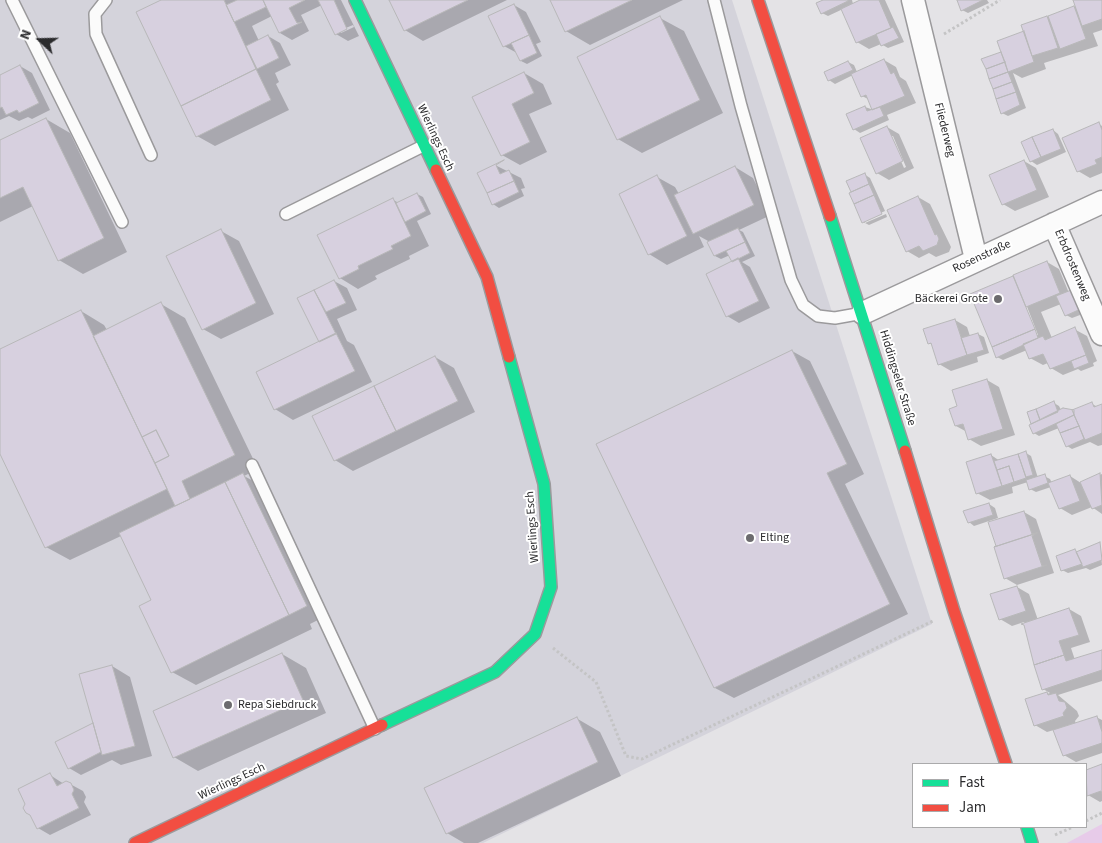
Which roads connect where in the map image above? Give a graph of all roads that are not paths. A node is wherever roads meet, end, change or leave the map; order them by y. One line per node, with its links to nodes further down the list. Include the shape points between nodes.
1 (12, 0): 11 (lane)
2 (106, 0): 8 (lane, via 95,14 96,34)
3 (355, 0): 7 (street, Wierlings Esch)
4 (714, 0): 14 (lane, via 740,106 791,280 803,305 818,316 835,318)
5 (758, 0): 14 (street, Hiddingseler Straße)
6 (913, 0): 13 (street, Fliederweg)
7 (423, 146): 10 (lane); 17 (street, Wierlings Esch, via 487,277 544,484 551,587 535,634 495,672)
8 (152, 155)
9 (1102, 202): 12 (street, Rosenstraße)
10 (286, 214)
11 (122, 222)
12 (1054, 224): 13 (street, Rosenstraße); 15 (street, Erbdrostenweg)
13 (976, 259): 14 (street, Rosenstraße)
14 (863, 313): 18 (street, Hiddingseler Straße, via 954,611)
15 (1102, 334)
16 (252, 465): 17 (lane)
17 (375, 729): 20 (street, Wierlings Esch)
18 (1006, 763)
19 (1027, 828): 21 (street)
20 (135, 843)
21 (1032, 843)

